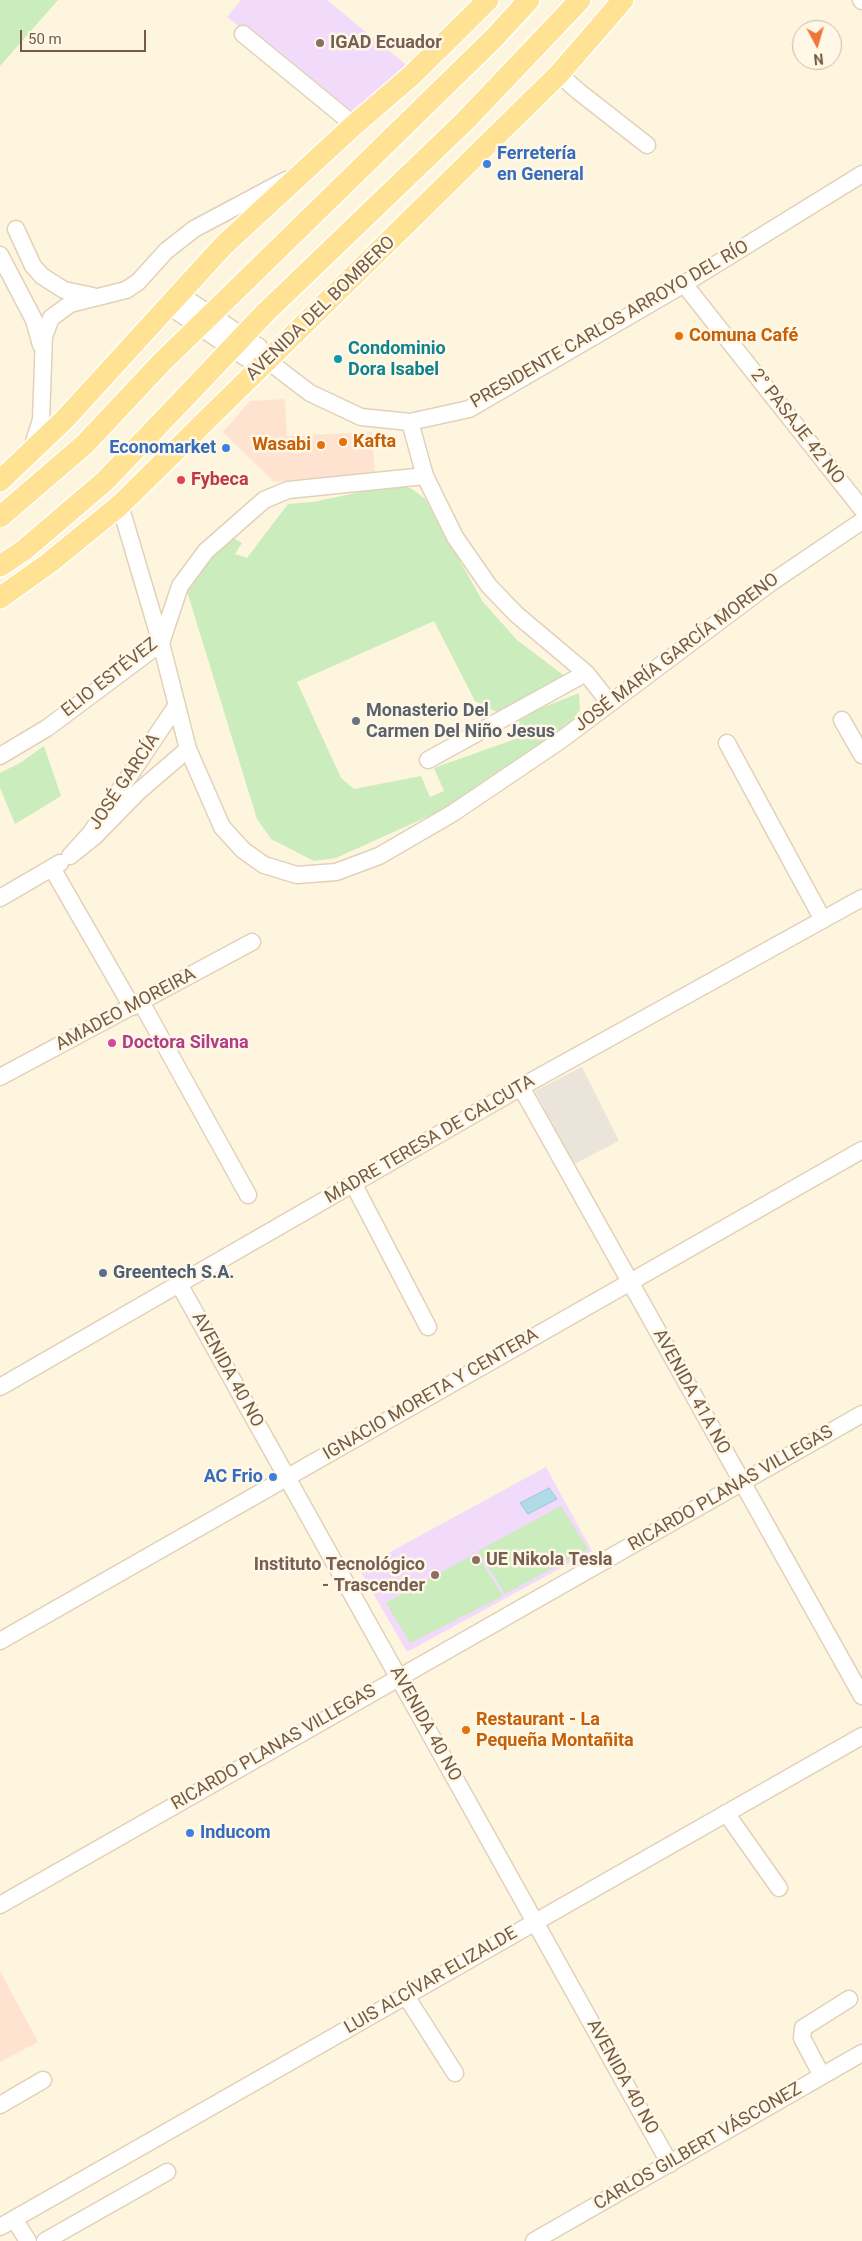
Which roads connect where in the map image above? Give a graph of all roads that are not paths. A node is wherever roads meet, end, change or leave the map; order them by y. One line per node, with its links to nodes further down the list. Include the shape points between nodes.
1 (488, 0): 7 (main road, via 411,76)
2 (529, 0): 24 (main road, bridge, via 161,364 85,444)
3 (580, 0): 26 (main road, AVENIDA DEL BOMBERO, bridge, via 465,120 266,313 104,481 24,550)
4 (623, 0): 6 (main road, AVENIDA DEL BOMBERO)
5 (244, 34): 7 (street)
6 (558, 74): 8 (street); 17 (main road, AVENIDA DEL BOMBERO)
7 (354, 125): 9 (main road)
8 (647, 145)
9 (304, 171): 14 (street, via 194,229 166,251 138,282 126,290); 15 (main road, via 224,245)
10 (862, 174): 13 (street, PRESIDENTE CARLOS ARROYO DEL RÍO)
11 (16, 229): 14 (street, via 33,266 42,276 64,290)
12 (0, 255): 16 (street, via 34,320)
13 (684, 284): 18 (street, PRESIDENTE CARLOS ARROYO DEL RÍO, via 469,409); 22 (street, 2° PASAJE 42 NO)
14 (100, 297): 16 (street, via 70,304 52,318 44,336)
15 (174, 300): 17 (street, via 251,361); 19 (main road)
16 (43, 352): 19 (street, via 41,420)
17 (268, 361): 18 (street, PRESIDENTE CARLOS ARROYO DEL RÍO, via 310,392 361,417); 23 (main road, AVENIDA DEL BOMBERO)
18 (410, 422): 20 (street)
19 (30, 454): 21 (main road)
20 (425, 476): 28 (street, ELIO ESTÉVEZ, via 288,490 264,500 206,551 180,586); 29 (street, via 455,537 489,586 516,614)
21 (0, 481)
22 (858, 504)
23 (120, 505): 27 (main road, AVENIDA DEL BOMBERO); 28 (street, JOSÉ MARÍA GARCÍA MORENO)
24 (0, 517)
25 (862, 521): 30 (street, JOSÉ MARÍA GARCÍA MORENO, via 769,584)
26 (0, 566)
27 (0, 598)
28 (161, 643): 31 (street, JOSÉ MARÍA GARCÍA MORENO); 36 (street, ELIO ESTÉVEZ, via 47,728)
29 (586, 673): 30 (street); 37 (street)
30 (609, 702): 34 (street, JOSÉ MARÍA GARCÍA MORENO, via 561,740 453,813 379,856 336,872 297,875 264,865 243,850 222,827)
31 (177, 705): 34 (street, JOSÉ MARÍA GARCÍA MORENO); 38 (street, JOSÉ GARCÍA, via 90,834)
32 (842, 720): 35 (street)
33 (727, 743): 42 (street)
34 (188, 749): 38 (street, JOSÉ GARCÍA)
35 (862, 755)
36 (0, 756)
37 (428, 760)
38 (70, 856): 39 (street, JOSÉ GARCÍA)
39 (52, 868): 40 (street, JOSÉ GARCÍA); 44 (street)
40 (0, 898)
41 (862, 898): 42 (street, MADRE TERESA DE CALCUTA)
42 (823, 920): 46 (street, MADRE TERESA DE CALCUTA)
43 (252, 942): 44 (street, AMADEO MOREIRA)
44 (136, 1004): 45 (street, AMADEO MOREIRA); 49 (street)
45 (0, 1077)
46 (521, 1087): 48 (street, MADRE TERESA DE CALCUTA); 50 (street, AVENIDA 41A NO)
47 (862, 1150): 50 (street, IGNACIO MORETA Y CENTERA)
48 (354, 1185): 51 (street, MADRE TERESA DE CALCUTA); 52 (street)
49 (248, 1195)
50 (630, 1282): 55 (street, IGNACIO MORETA Y CENTERA); 56 (street, AVENIDA 41A NO)
51 (179, 1284): 53 (street, MADRE TERESA DE CALCUTA); 55 (street, AVENIDA 40 NO)
52 (428, 1327)
53 (0, 1387)
54 (862, 1414): 56 (street, RICARDO PLANAS VILLEGAS)
55 (287, 1477): 57 (street, IGNACIO MORETA Y CENTERA); 58 (street, AVENIDA 40 NO)
56 (742, 1482): 58 (street, RICARDO PLANAS VILLEGAS); 59 (street, AVENIDA 41A NO)
57 (0, 1641)
58 (399, 1677): 63 (street, RICARDO PLANAS VILLEGAS); 64 (street, AVENIDA 40 NO)
59 (862, 1696)
60 (862, 1736): 61 (street, LUIS ALCÍVAR ELIZALDE)
61 (726, 1813): 62 (street); 64 (street, LUIS ALCÍVAR ELIZALDE)
62 (779, 1888)
63 (0, 1905)
64 (536, 1922): 65 (street, LUIS ALCÍVAR ELIZALDE); 72 (street, AVENIDA 40 NO)
65 (406, 1996): 68 (street); 74 (street, LUIS ALCÍVAR ELIZALDE)
66 (849, 1999): 69 (street, via 803,2028 802,2038)
67 (862, 2054): 69 (street, CARLOS GILBERT VÁSCONEZ)
68 (455, 2074)
69 (822, 2076): 72 (street, CARLOS GILBERT VÁSCONEZ)
70 (43, 2080): 71 (street)
71 (0, 2105)
72 (670, 2164): 77 (street, CARLOS GILBERT VÁSCONEZ)
73 (167, 2172): 76 (street)
74 (7, 2223): 75 (street)
75 (28, 2241)
76 (45, 2241)
77 (534, 2241)

